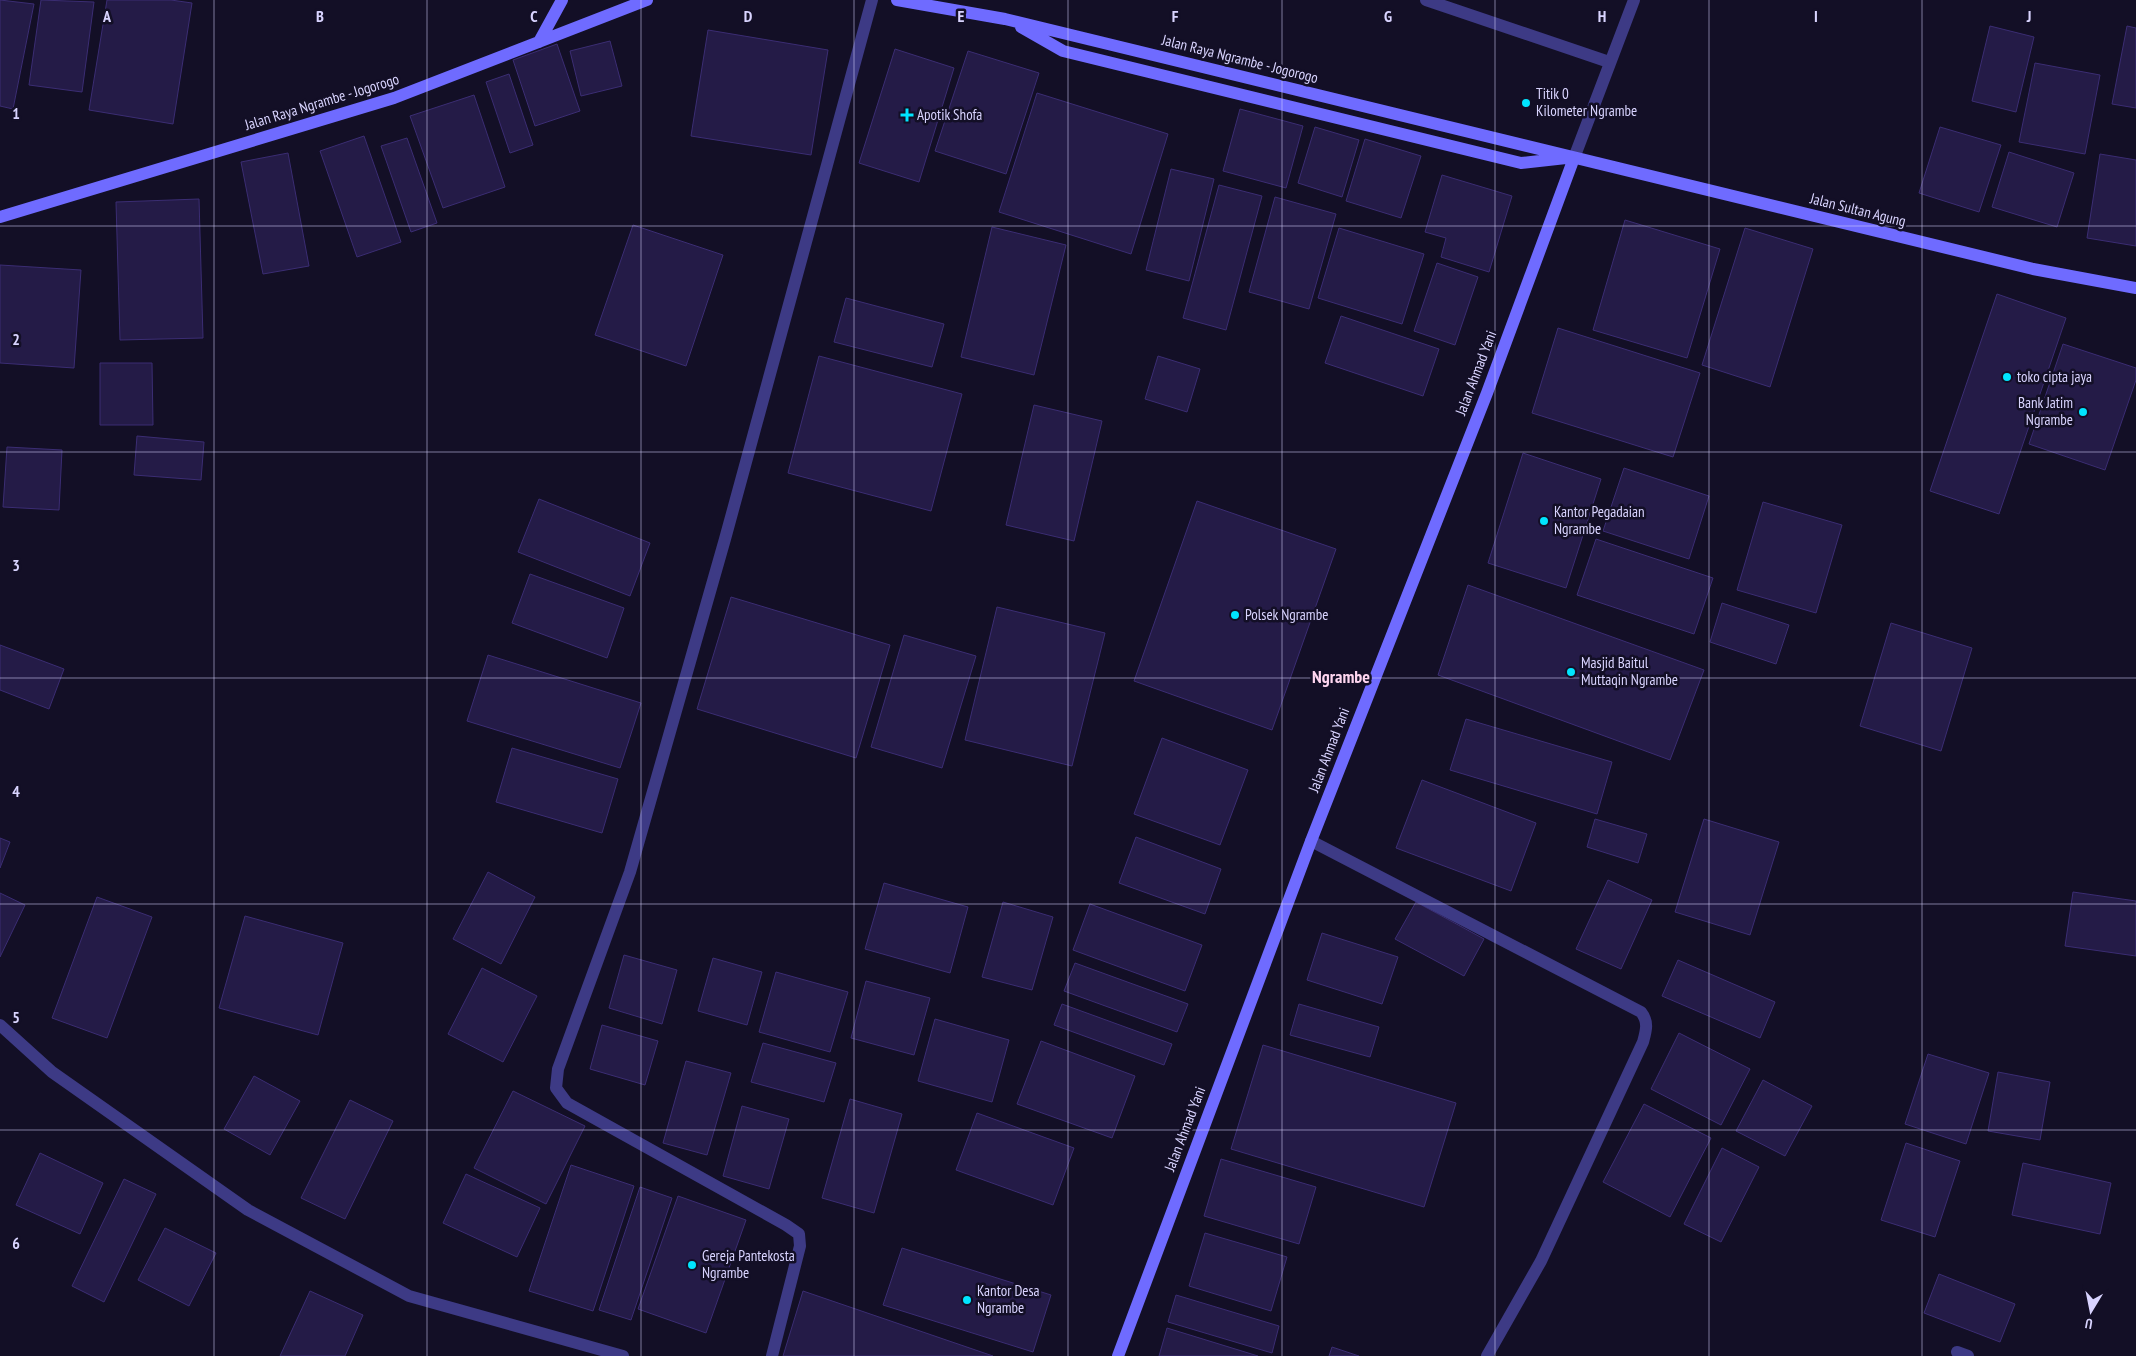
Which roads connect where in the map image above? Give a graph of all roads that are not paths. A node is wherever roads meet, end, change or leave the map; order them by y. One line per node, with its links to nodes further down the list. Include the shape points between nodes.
1 (562, 0): 8 (main road)
2 (647, 0): 8 (main road, Jalan Raya Ngrambe - Jogorogo)
3 (872, 0): 16 (street, via 630,872 558,1069 556,1088 567,1103 799,1234 800,1246)
4 (897, 0): 7 (main road, Jalan Raya Ngrambe - Jogorogo)
5 (1426, 0): 9 (street)
6 (1634, 0): 9 (street)
7 (1005, 19): 10 (main road, Jalan Raya Ngrambe - Jogorogo); 10 (main road, via 1063,50 1511,161)
8 (539, 42): 11 (main road, Jalan Raya Ngrambe - Jogorogo, via 394,98)
9 (1609, 62): 10 (street)
10 (1574, 158): 12 (main road, Jalan Sultan Agung, via 2033,269); 13 (main road, Jalan Ahmad Yani, via 1487,393)
11 (0, 216)
12 (2136, 288)
13 (1311, 841): 17 (main road, Jalan Ahmad Yani); 18 (street, via 1641,1012 1646,1018 1643,1042 1545,1253)
14 (0, 1026): 15 (street, via 52,1072 248,1210 410,1296)
15 (623, 1356)
16 (772, 1356)
17 (1118, 1356)
18 (1487, 1356)

